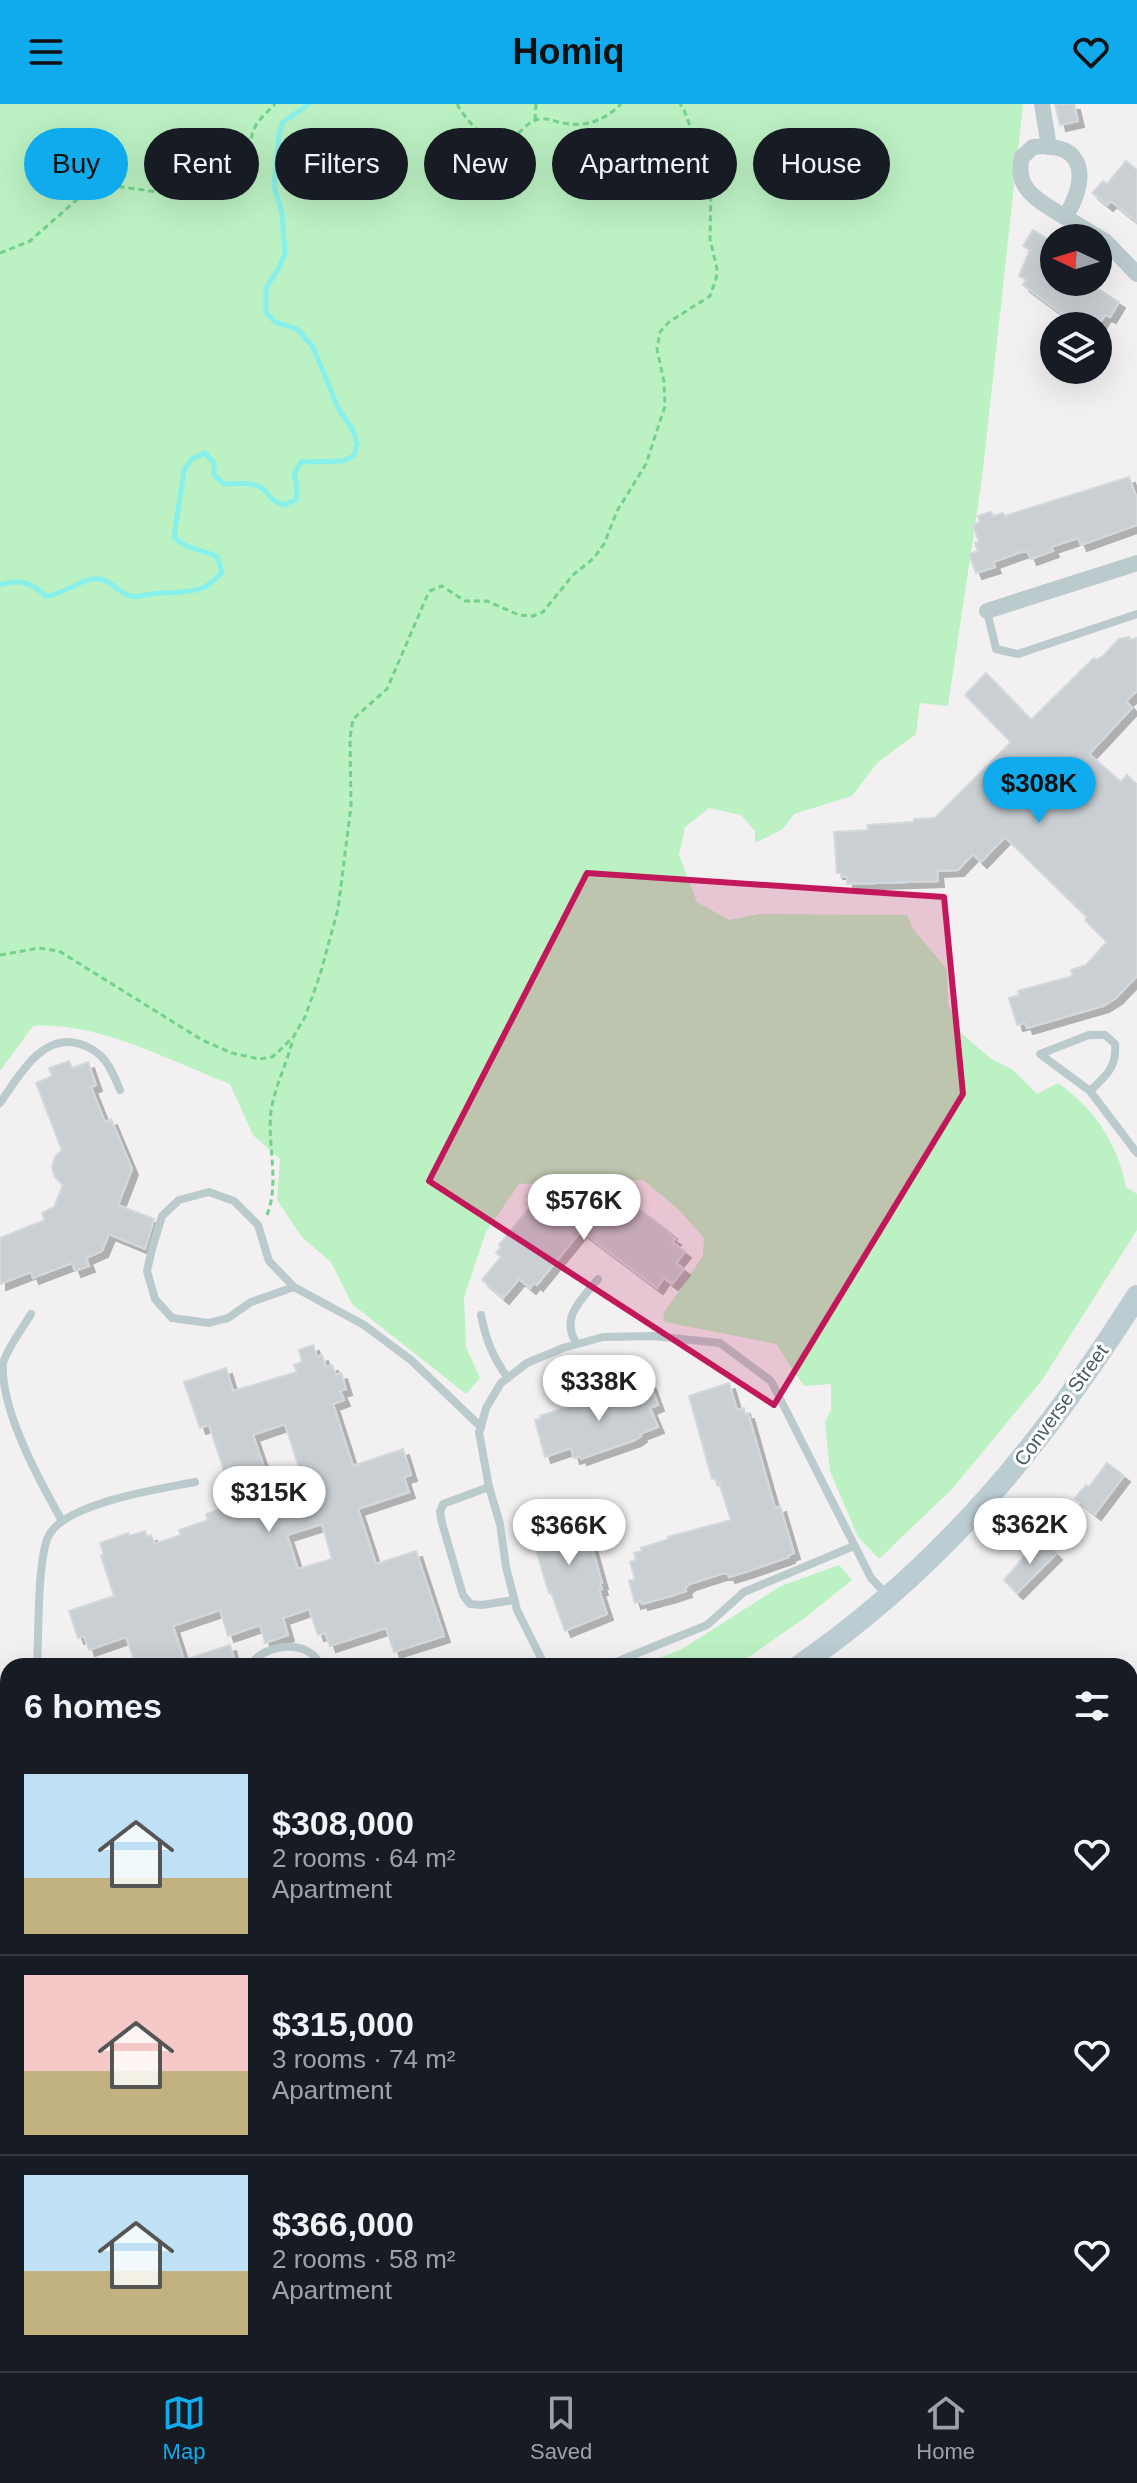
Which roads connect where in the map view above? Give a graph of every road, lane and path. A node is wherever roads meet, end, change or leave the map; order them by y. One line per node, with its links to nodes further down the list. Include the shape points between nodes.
1 (275, 104): 10 (path, via 253,130 249,182 236,196 108,185 68,206 30,241)
2 (457, 104): 7 (path, via 465,119 500,142)
3 (536, 104): 7 (path)
4 (621, 104): 7 (path, via 598,122)
5 (680, 104): 16 (path, via 711,190 710,239 717,269 710,296 660,332 657,349 665,406 646,464 599,552 543,612 519,615 487,601 465,601 442,586 430,591 387,689 356,715 351,727 352,795 338,909 315,991)
6 (1042, 104): 8 (street)
7 (535, 120)
8 (1049, 147): 9 (street, via 1071,155 1079,169 1079,189); 9 (street, via 1027,150 1019,175 1031,196)
9 (1065, 217): 11 (street, via 1105,241)
10 (0, 253)
11 (1137, 274)
12 (1137, 563): 13 (street)
13 (987, 611): 14 (lane, via 996,649 1018,654)
14 (1137, 614)
15 (0, 955): 16 (path, via 39,948 59,951 177,1026 232,1053 267,1059)
16 (294, 1036): 21 (path, via 271,1112 272,1199)
17 (120, 1090): 19 (lane, via 102,1054 72,1041 55,1042 23,1070)
18 (1090, 1091): 18 (lane, via 1111,1071 1116,1057 1115,1044 1105,1035 1089,1035 1040,1054); 20 (lane)
19 (0, 1103)
20 (1137, 1153)
21 (258, 1225): 23 (lane, via 269,1261); 23 (lane, via 234,1201 209,1192 179,1200 162,1216 152,1249 147,1271 155,1299 172,1318 209,1323)
22 (598, 1279): 27 (lane, via 573,1310 569,1325)
23 (294, 1287): 30 (lane, via 364,1325 411,1360)
24 (1137, 1296): 35 (main road, Converse Street, via 1030,1450 961,1528)
25 (31, 1314): 28 (lane)
26 (481, 1315): 29 (lane, via 487,1344)
27 (577, 1344): 29 (lane, via 527,1363); 34 (lane, via 603,1337 653,1336 720,1343 771,1381)
28 (2, 1360): 33 (lane, via 0,1385 7,1416)
29 (508, 1378): 30 (lane, via 486,1408)
30 (481, 1427): 32 (lane)
31 (195, 1482): 33 (lane, via 122,1498)
32 (489, 1487): 36 (lane); 36 (lane, via 443,1504 442,1523 470,1604)
33 (61, 1519): 37 (lane, via 48,1536 43,1563)
34 (854, 1546): 35 (lane); 41 (lane, via 744,1592 707,1625)
35 (888, 1597): 42 (main road, Converse Street)
36 (514, 1600): 40 (lane)
37 (37, 1658)
38 (257, 1658): 39 (lane, via 270,1649 293,1647)
39 (316, 1658)
40 (540, 1658)
41 (626, 1658)
42 (809, 1658)

